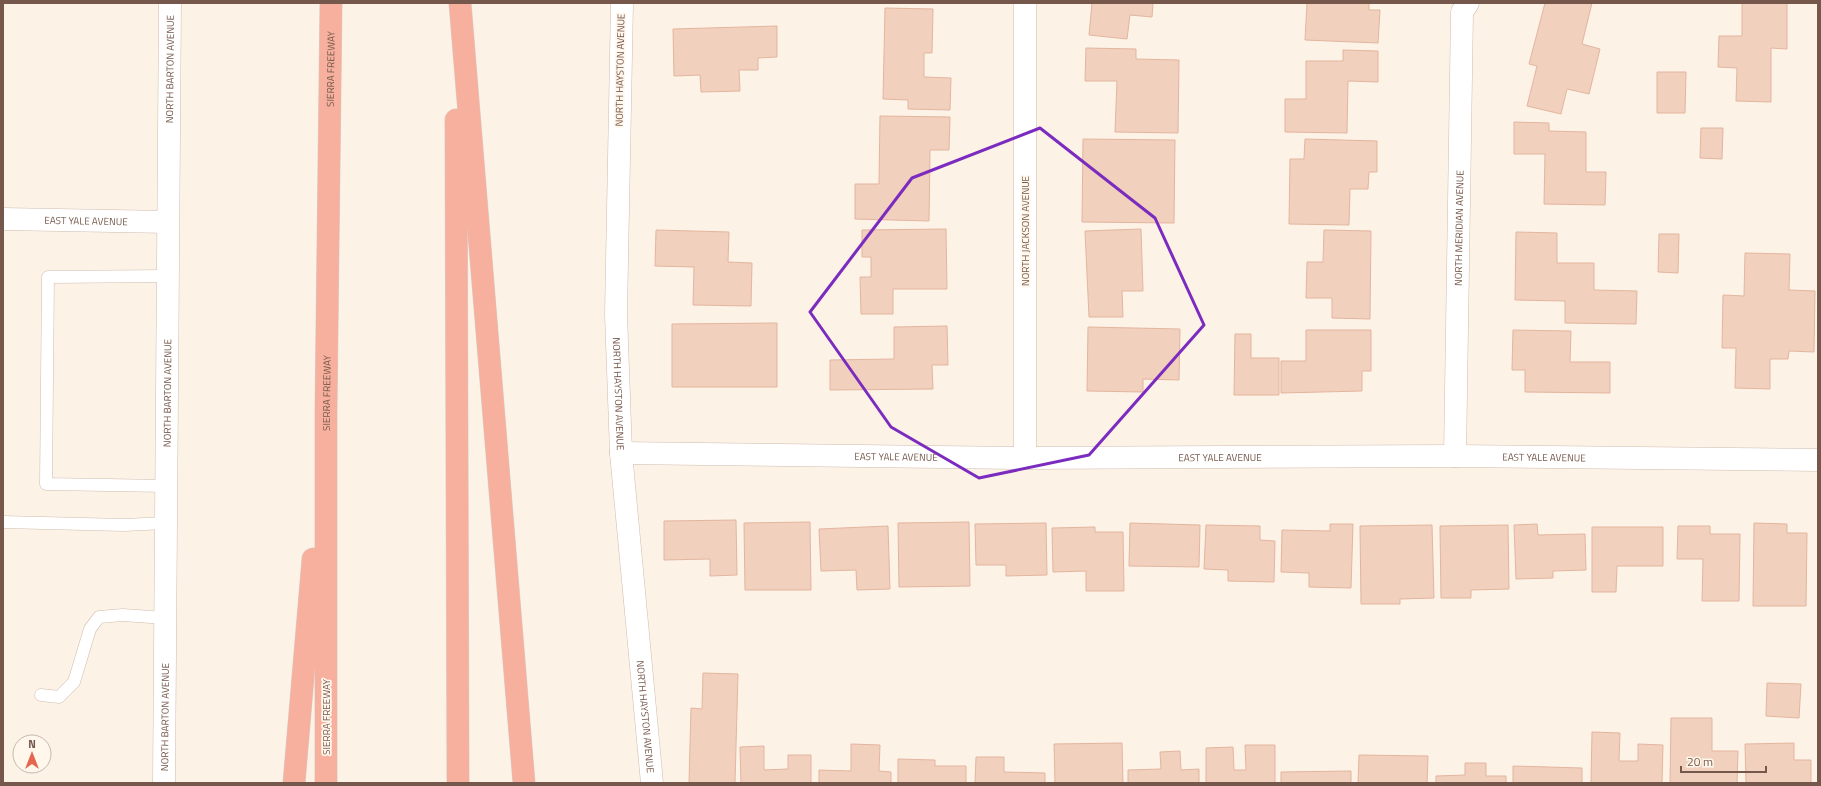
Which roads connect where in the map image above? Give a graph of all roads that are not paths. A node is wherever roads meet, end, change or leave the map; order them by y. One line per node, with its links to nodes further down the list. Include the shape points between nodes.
1 (170, 3): 9 (street, NORTH BARTON AVENUE)
2 (332, 3): 11 (highway, SIERRA FREEWAY)
3 (456, 3): 24 (highway)
4 (460, 3): 25 (highway)
5 (622, 3): 12 (street, NORTH HAYSTON AVENUE, via 616,314)
6 (1025, 3): 14 (street, NORTH JACKSON AVENUE)
7 (1468, 3): 13 (street, NORTH MERIDIAN AVENUE, via 1462,12)
8 (3, 219): 9 (street, EAST YALE AVENUE)
9 (168, 222): 10 (street, NORTH BARTON AVENUE)
10 (168, 276): 16 (street, NORTH BARTON AVENUE); 16 (lane, via 48,277 46,484)
11 (326, 409): 22 (highway); 23 (highway, SIERRA FREEWAY)
12 (621, 453): 14 (street, EAST YALE AVENUE); 26 (street, NORTH HAYSTON AVENUE)
13 (1455, 456): 14 (street, EAST YALE AVENUE); 15 (street, EAST YALE AVENUE)
14 (1025, 458)
15 (1818, 460)
16 (166, 486): 18 (street, NORTH BARTON AVENUE)
17 (3, 522): 18 (lane)
18 (166, 523): 19 (street, NORTH BARTON AVENUE)
19 (165, 618): 20 (lane, via 123,615 99,617 90,629 74,682 59,697); 21 (street, NORTH BARTON AVENUE)
20 (42, 695)
21 (164, 783)
22 (294, 783)
23 (326, 783)
24 (458, 783)
25 (524, 783)
26 (652, 783)

